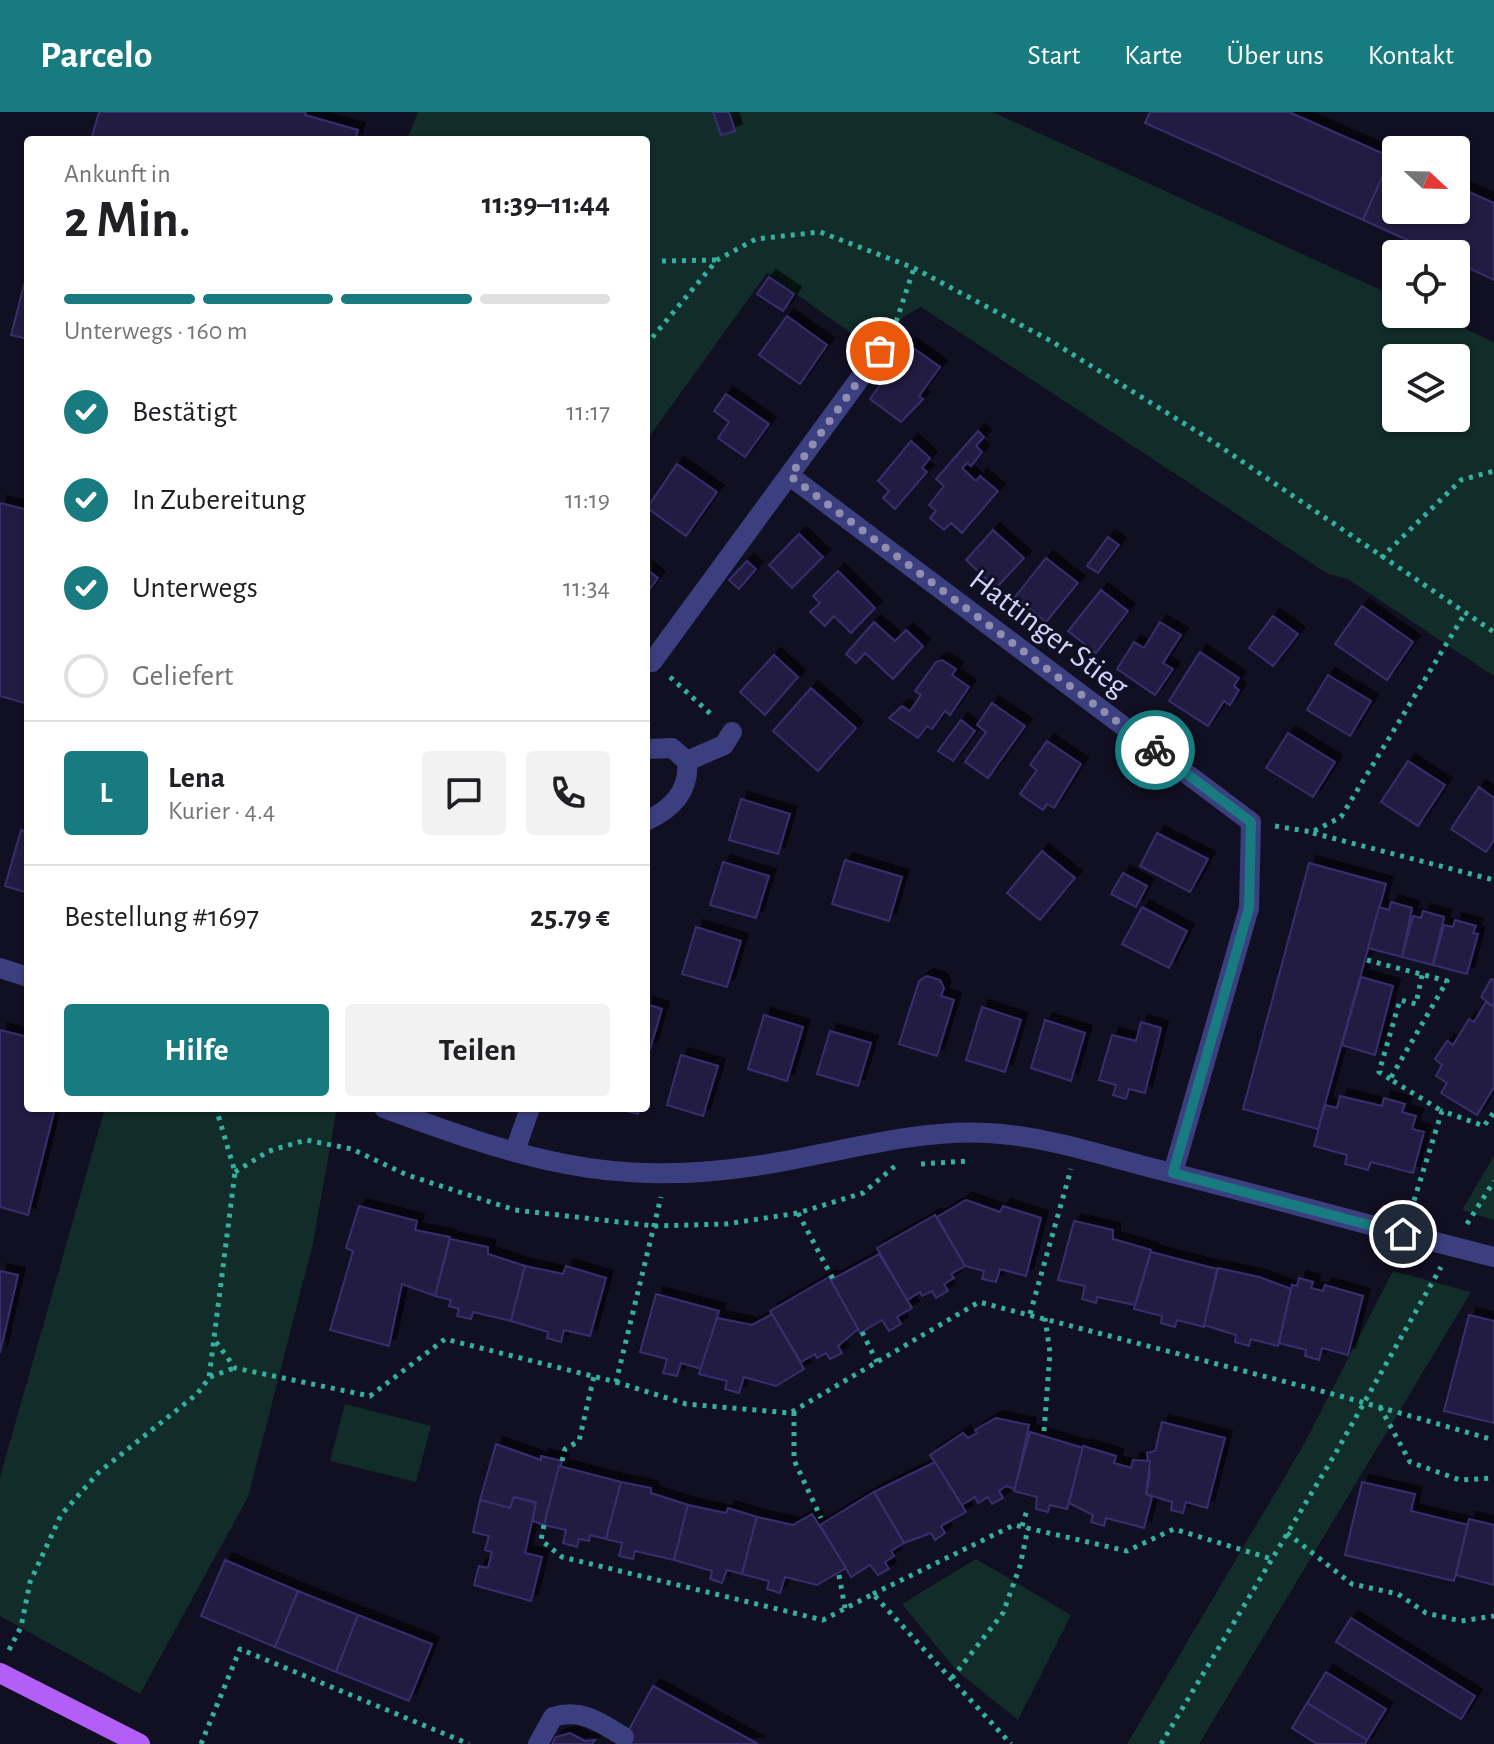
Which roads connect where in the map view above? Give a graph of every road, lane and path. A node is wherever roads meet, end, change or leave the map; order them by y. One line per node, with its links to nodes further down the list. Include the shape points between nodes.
1 (717, 260): 2 (path); 3 (path, via 756,239 820,232); 4 (path)
2 (662, 261)
3 (914, 268): 5 (path, via 898,323); 8 (path, via 1051,341 1193,429)
4 (650, 340)
5 (880, 351): 7 (street)
6 (1494, 471): 8 (path, via 1461,480)
7 (790, 476): 11 (street); 16 (street, Hattinger Stieg)
8 (1381, 558): 9 (path)
9 (1464, 615): 10 (path); 17 (path, via 1341,817)
10 (1494, 632)
11 (652, 662): 12 (path)
12 (732, 732): 14 (street, via 724,745)
13 (650, 749): 14 (street, via 672,748)
14 (687, 761): 15 (street, via 689,778 679,798)
15 (650, 819)
16 (1251, 822): 17 (path); 31 (street, via 1249,908)
17 (1312, 832): 18 (path)
18 (1494, 880)
19 (1367, 960): 21 (path)
20 (0, 968): 22 (street)
21 (1422, 975): 23 (path, via 1416,1004 1400,1000 1379,1072); 23 (path, via 1447,981)
22 (24, 976)
23 (1390, 1079): 24 (path)
24 (1442, 1111): 28 (path, via 1484,1126); 35 (path)
25 (217, 1112): 42 (path, via 235,1172)
26 (395, 1112): 30 (street)
27 (529, 1112): 30 (street)
28 (1494, 1112)
29 (1076, 1148): 31 (street); 32 (street, via 959,1133); 39 (path)
30 (515, 1151): 32 (street, via 572,1168)
31 (1173, 1173): 35 (street)
32 (667, 1175): 47 (path)
33 (1494, 1181): 36 (path)
34 (798, 1213): 38 (path)
35 (1403, 1234): 36 (street)
36 (1450, 1252): 37 (street); 48 (path)
37 (1494, 1257)
38 (833, 1279)
39 (1030, 1314): 40 (path); 43 (path, via 979,1302)
40 (1045, 1318): 48 (path); 51 (path, via 1050,1353)
41 (862, 1332): 43 (path)
42 (216, 1342): 44 (path); 46 (path)
43 (877, 1362): 50 (path)
44 (235, 1368): 45 (path, via 370,1396 445,1339); 46 (path)
45 (594, 1376): 47 (path); 53 (path, via 579,1441 565,1449)
46 (209, 1378): 65 (path, via 197,1394 99,1472 61,1515 30,1582 21,1627)
47 (616, 1382): 50 (path, via 686,1404)
48 (1364, 1402): 49 (path); 59 (path)
49 (1379, 1406): 52 (path); 54 (path, via 1410,1462 1460,1480)
50 (794, 1411): 56 (path, via 794,1460)
51 (1044, 1431)
52 (1494, 1440)
53 (562, 1461)
54 (1494, 1478)
55 (1027, 1510): 58 (path)
56 (821, 1518)
57 (544, 1525): 63 (path, via 541,1540 562,1557 823,1620)
58 (1025, 1527): 60 (path, via 1127,1551 1174,1529); 62 (path, via 1014,1525); 66 (path, via 1020,1566 1003,1613)
59 (1287, 1533): 60 (path); 64 (path, via 1352,1584 1398,1594 1426,1613 1461,1621)
60 (1272, 1559): 73 (path)
61 (839, 1575): 63 (path)
62 (873, 1594): 63 (path); 66 (path)
63 (845, 1608)
64 (1494, 1616)
65 (3, 1665): 68 (main road)
66 (952, 1678): 72 (path)
67 (624, 1737): 71 (street, via 596,1719 570,1712 553,1717)
68 (140, 1744)
69 (201, 1744): 70 (path, via 240,1649)
70 (469, 1744)
71 (538, 1744)
72 (1011, 1744)
73 (1161, 1744)

